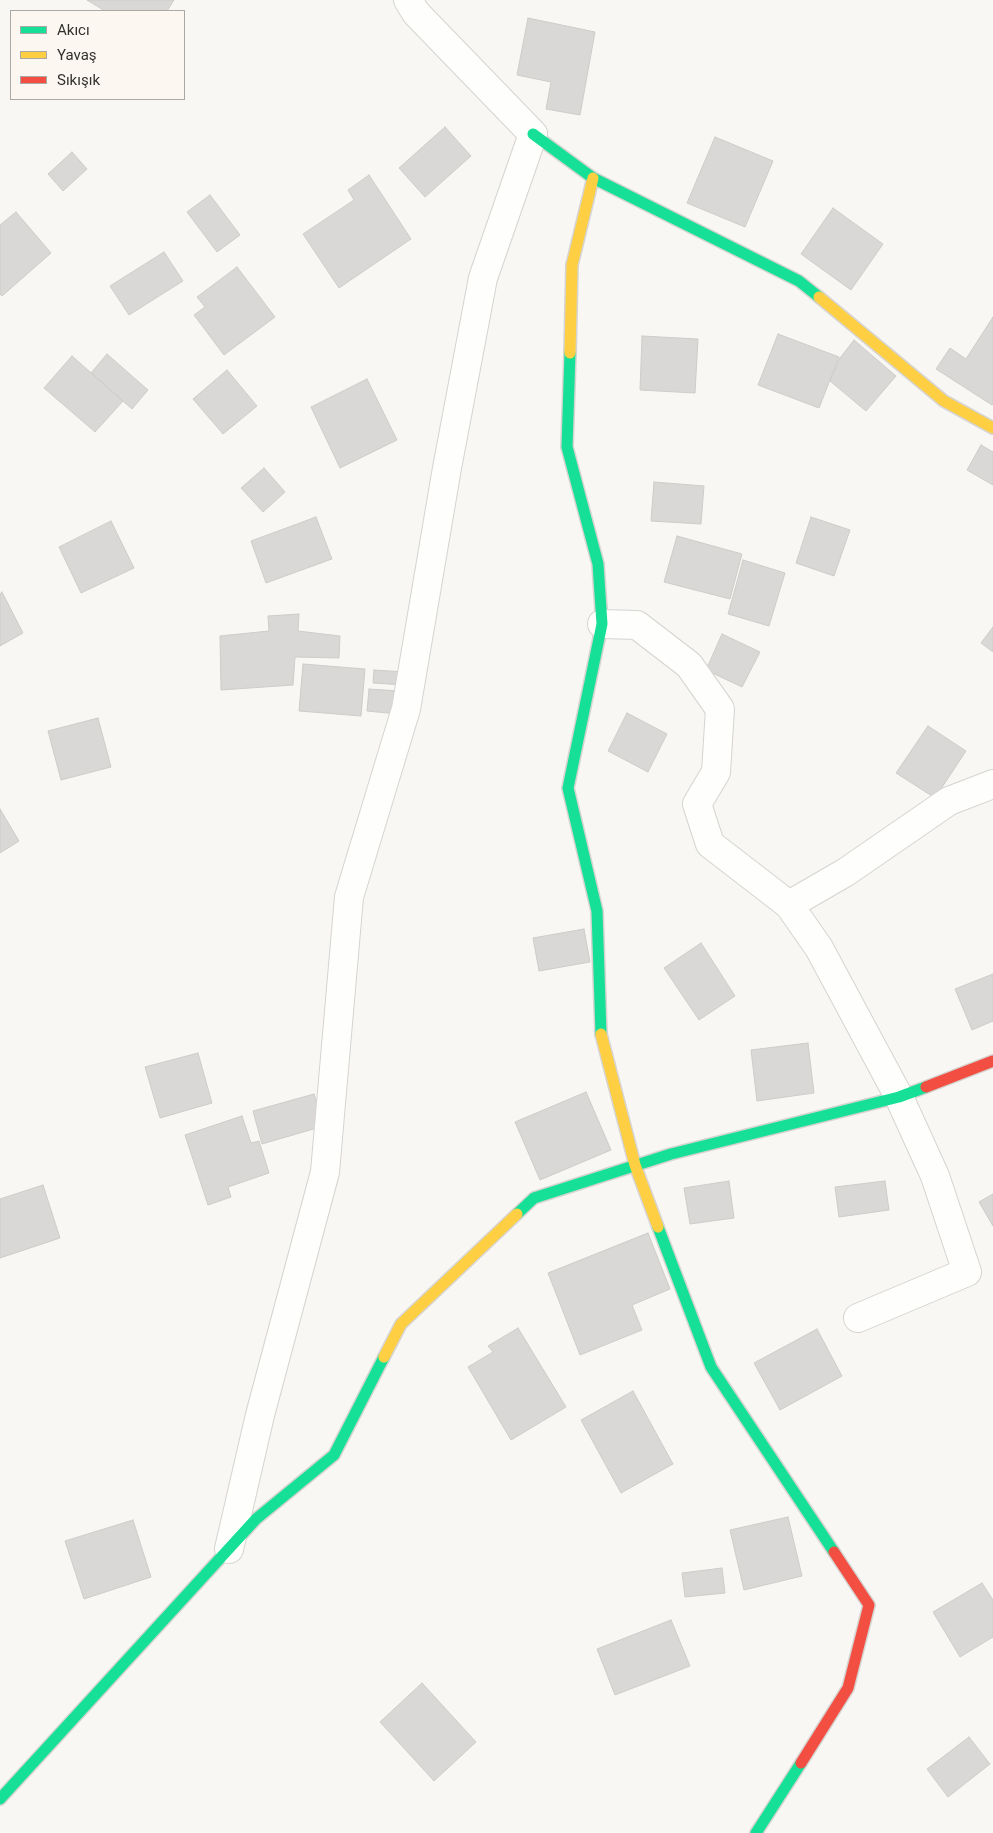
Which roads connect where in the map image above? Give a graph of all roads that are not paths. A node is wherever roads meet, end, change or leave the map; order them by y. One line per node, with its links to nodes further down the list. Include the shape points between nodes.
1 (408, 0): 2 (street, via 416,13)
2 (533, 134): 3 (street); 12 (street, via 483,278 406,709 349,898 325,1172 260,1415)
3 (593, 178): 4 (street, via 799,281 944,401); 5 (street, via 572,265 567,446 598,564)
4 (993, 428)
5 (602, 624): 7 (street, via 637,625 689,665 720,709 716,772 697,804 710,844); 10 (street, via 568,788 597,911 601,1036)
6 (993, 784): 7 (street, via 949,801 846,872)
7 (789, 905): 9 (street, via 819,948)
8 (993, 1061): 9 (street)
9 (899, 1097): 10 (street); 11 (street, via 935,1176 967,1272)
10 (634, 1165): 12 (street, via 534,1198 400,1324 334,1455 256,1519); 14 (street, via 711,1367 870,1605 848,1688)
11 (858, 1318)
12 (229, 1549): 13 (street)
13 (0, 1799)
14 (756, 1833)

